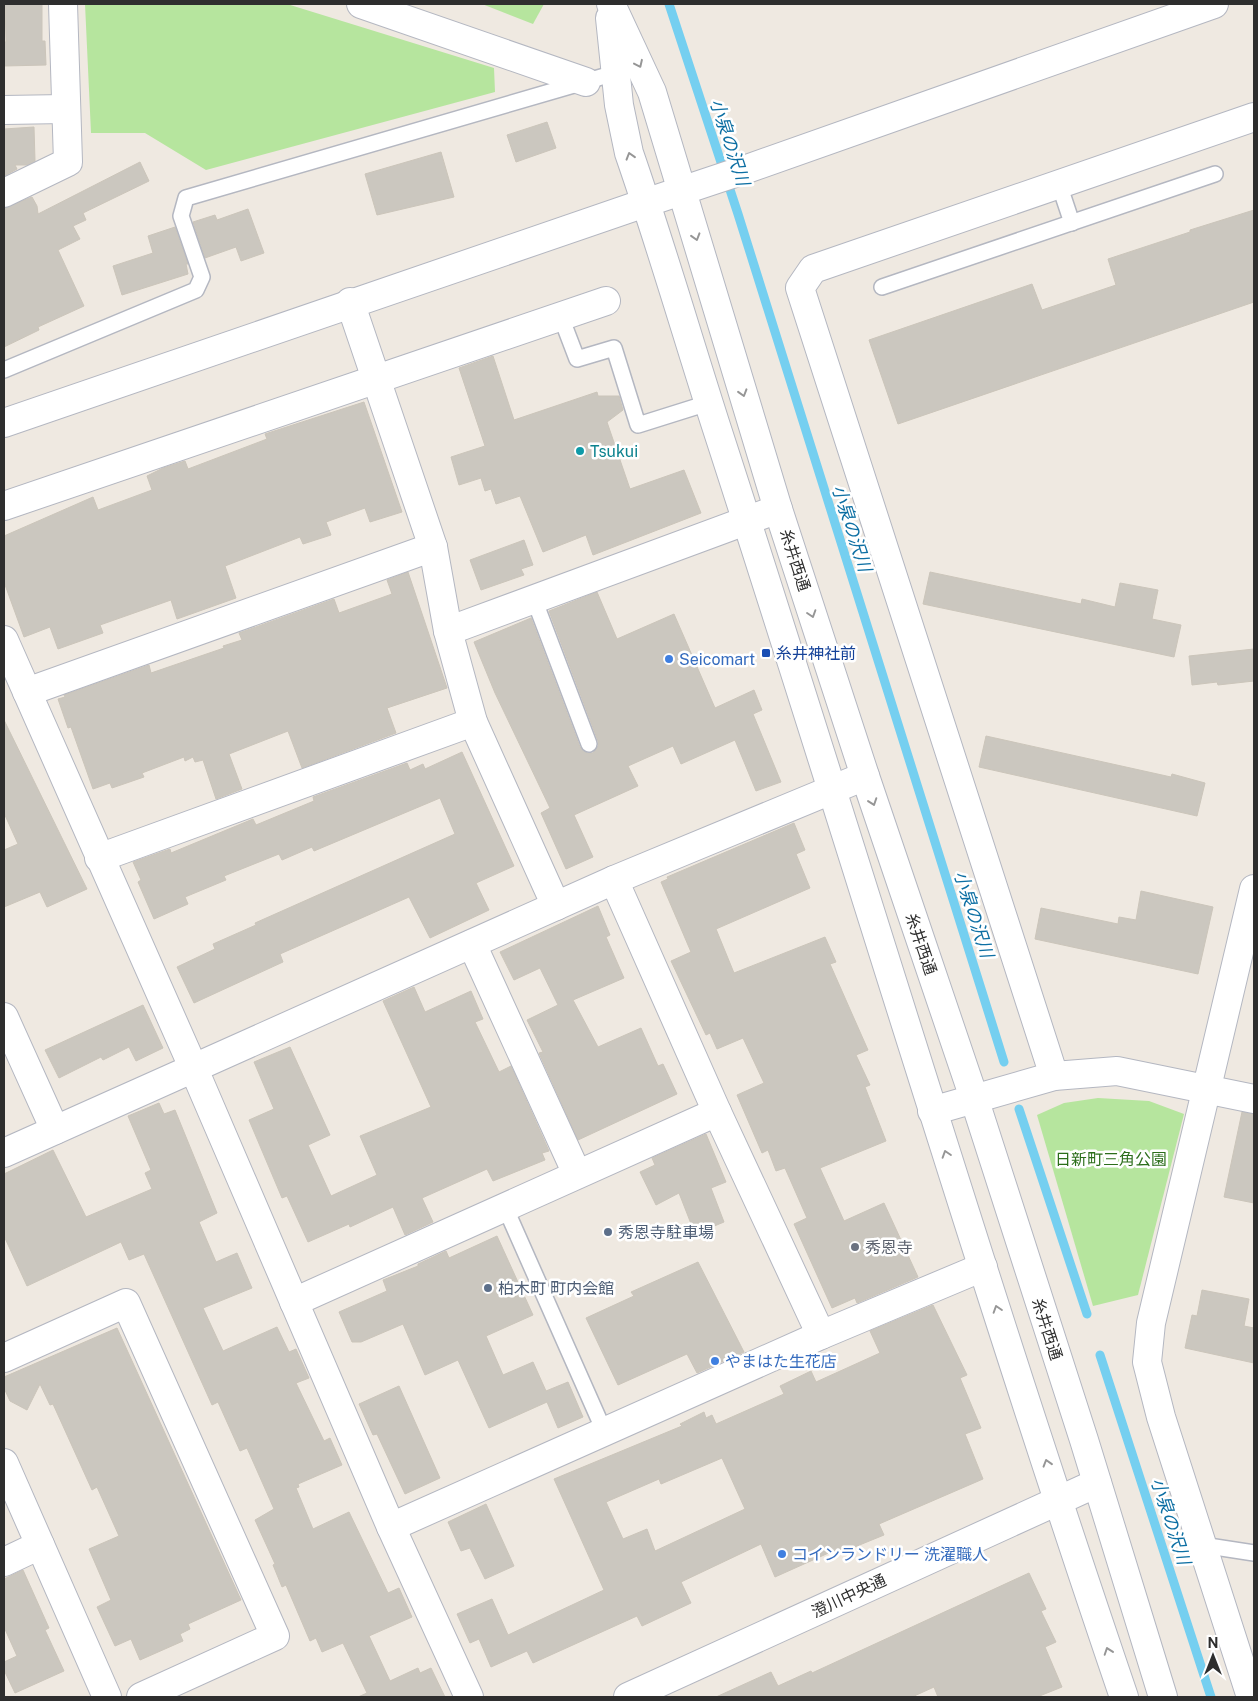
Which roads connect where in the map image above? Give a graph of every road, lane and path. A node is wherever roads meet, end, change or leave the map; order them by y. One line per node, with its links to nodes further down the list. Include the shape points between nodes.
1 (63, 4): 7 (street)
2 (361, 4): 6 (street)
3 (610, 4): 5 (street, 糸井西通); 12 (street, 糸井西通, one-way to 12, via 652,92)
4 (1214, 4): 12 (street)
5 (615, 73): 6 (lane); 14 (street, 糸井西通, one-way to 5, via 628,153)
6 (586, 82): 20 (lane, via 186,198 182,216 202,278 196,290)
7 (65, 109): 8 (street); 13 (street, via 68,162)
8 (4, 110)
9 (1254, 116): 11 (street)
10 (1215, 174): 15 (lane)
11 (1059, 184): 15 (lane); 43 (street, via 813,269 800,288)
12 (683, 190): 14 (street); 25 (street, 糸井西通, one-way to 25)
13 (4, 193)
14 (645, 203): 17 (street); 22 (street, 糸井西通)
15 (1072, 223): 16 (lane)
16 (882, 287)
17 (350, 302): 21 (street); 23 (street)
18 (606, 302): 19 (street)
19 (561, 317): 21 (street); 22 (lane, via 577,359 614,348 638,425)
20 (4, 370)
21 (376, 380): 24 (street); 27 (street)
22 (708, 403): 26 (street, 糸井西通)
23 (4, 423)
24 (4, 506)
25 (778, 509): 26 (street); 34 (street, 糸井西通, one-way to 34)
26 (747, 520): 28 (street); 35 (street, 糸井西通)
27 (433, 547): 29 (street); 31 (street)
28 (534, 599): 29 (street); 33 (lane)
29 (448, 631): 32 (street)
30 (4, 640): 31 (street)
31 (27, 692): 36 (street)
32 (473, 722): 36 (street); 39 (street)
33 (589, 744)
34 (865, 776): 35 (street); 45 (street, 糸井西通, one-way to 45)
35 (833, 789): 37 (street); 47 (street, 糸井西通)
36 (99, 858): 42 (street)
37 (614, 880): 39 (street); 48 (street)
38 (1254, 889): 44 (street)
39 (556, 906): 40 (street)
40 (472, 944): 42 (street); 51 (street)
41 (4, 1017): 49 (street)
42 (193, 1067): 49 (street); 54 (street)
43 (1054, 1076): 44 (street, via 1117,1071); 45 (street)
44 (1206, 1088): 46 (street); 63 (street, via 1151,1324 1147,1362 1160,1417)
45 (974, 1098): 47 (street); 59 (street, 糸井西通)
46 (1254, 1099)
47 (932, 1111): 53 (street, 糸井西通, one-way to 47)
48 (717, 1112): 51 (street); 55 (street)
49 (55, 1130): 50 (street)
50 (4, 1153)
51 (577, 1174): 52 (street)
52 (505, 1207): 54 (street); 57 (lane)
53 (983, 1267): 55 (street); 60 (street, 糸井西通, one-way to 53)
54 (294, 1302): 61 (street)
55 (822, 1335): 57 (street)
56 (4, 1358): 67 (street, via 126,1303 276,1636)
57 (605, 1434): 61 (street)
58 (4, 1463): 62 (street)
59 (1097, 1483): 60 (street, 澄川中央通); 71 (street, 糸井西通)
60 (1059, 1500): 69 (street, 澄川中央通); 70 (street, 糸井西通, one-way to 60)
61 (392, 1527): 68 (street)
62 (40, 1545): 65 (street); 66 (street)
63 (1202, 1545): 64 (lane); 72 (street)
64 (1254, 1553)
65 (4, 1562)
66 (107, 1697)
67 (141, 1697)
68 (469, 1697)
69 (628, 1697)
70 (1124, 1697)
71 (1163, 1697)
72 (1251, 1697)

